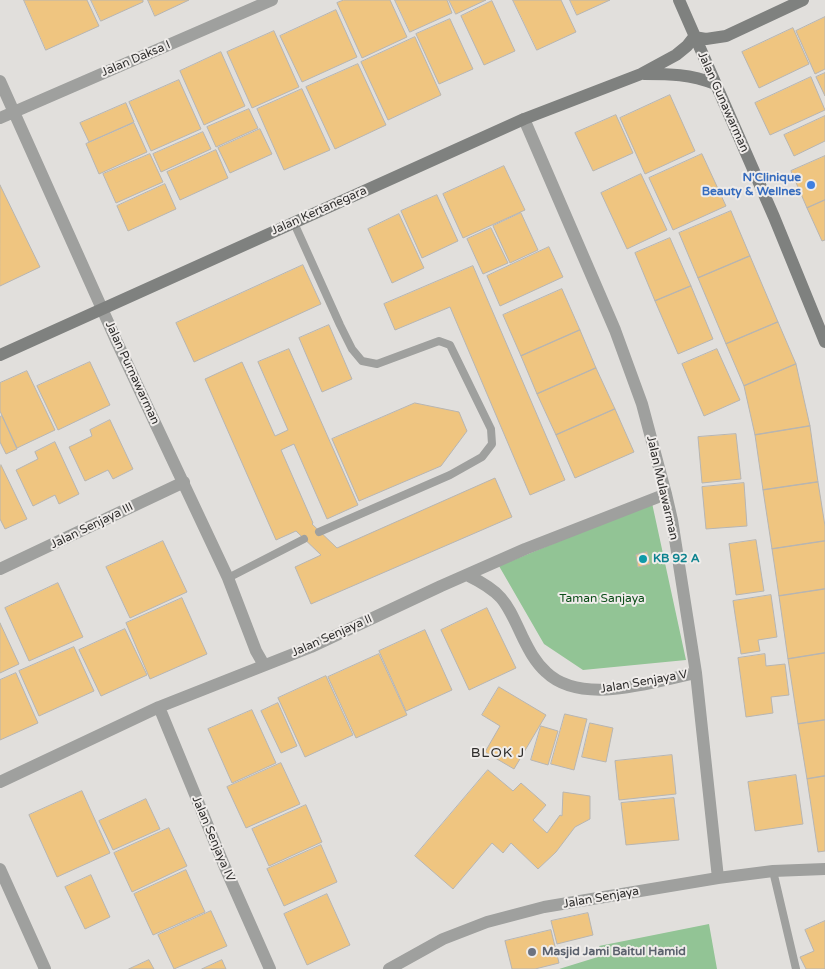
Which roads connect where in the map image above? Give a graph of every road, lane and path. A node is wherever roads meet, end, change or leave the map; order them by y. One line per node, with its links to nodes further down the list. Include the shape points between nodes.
1 (272, 0): 8 (street, Jalan Daksa I)
2 (678, 0): 4 (street, Jalan Gunawarman)
3 (803, 0): 4 (street, via 726,36)
4 (694, 37): 5 (street, Jalan Kertanegara, via 676,55); 7 (street, Jalan Gunawarman)
5 (642, 74): 7 (street, Jalan Kertanegara, via 684,75); 10 (street, Jalan Kertanegara)
6 (0, 81): 8 (street, Jalan Purnawarman)
7 (715, 84): 13 (street, Jalan Gunawarman)
8 (13, 112): 9 (street, Jalan Daksa I); 12 (street, Jalan Purnawarman)
9 (0, 118)
10 (524, 119): 11 (street, Jalan Kertanegara); 16 (street, Jalan Mulawarman, via 615,330 642,404)
11 (294, 223): 12 (street, Jalan Kertanegara); 17 (lane, via 340,325 362,361 377,364 439,341 450,345 491,429 492,444 482,457 450,476)
12 (102, 309): 14 (street, Jalan Kertanegara); 15 (street, Jalan Purnawarman)
13 (825, 342)
14 (0, 355)
15 (184, 482): 19 (street, Jalan Senjaya III); 21 (street, Jalan Purnawarman)
16 (666, 494): 20 (street, Jalan Senjaya II); 23 (street, Jalan Mulawarman)
17 (319, 532)
18 (304, 539): 21 (lane)
19 (0, 570)
20 (467, 575): 22 (street, Jalan Senjaya II); 23 (street, Jalan Senjaya V, via 501,596 532,656 546,674 566,685 590,691 618,689)
21 (228, 578): 22 (street, Jalan Purnawarman)
22 (264, 665): 24 (street, Jalan Senjaya II)
23 (696, 673): 29 (street, Jalan Mulawarman)
24 (159, 707): 25 (street, Jalan Senjaya II); 31 (street, Jalan Senjaya IV)
25 (0, 782)
26 (825, 868): 28 (street, Jalan Senjaya)
27 (0, 869): 30 (street)
28 (773, 871): 29 (street, Jalan Senjaya); 33 (lane)
29 (718, 878): 32 (street, Jalan Senjaya, via 544,907 487,922 443,939)
30 (45, 969)
31 (270, 969)
32 (389, 969)
33 (796, 969)

